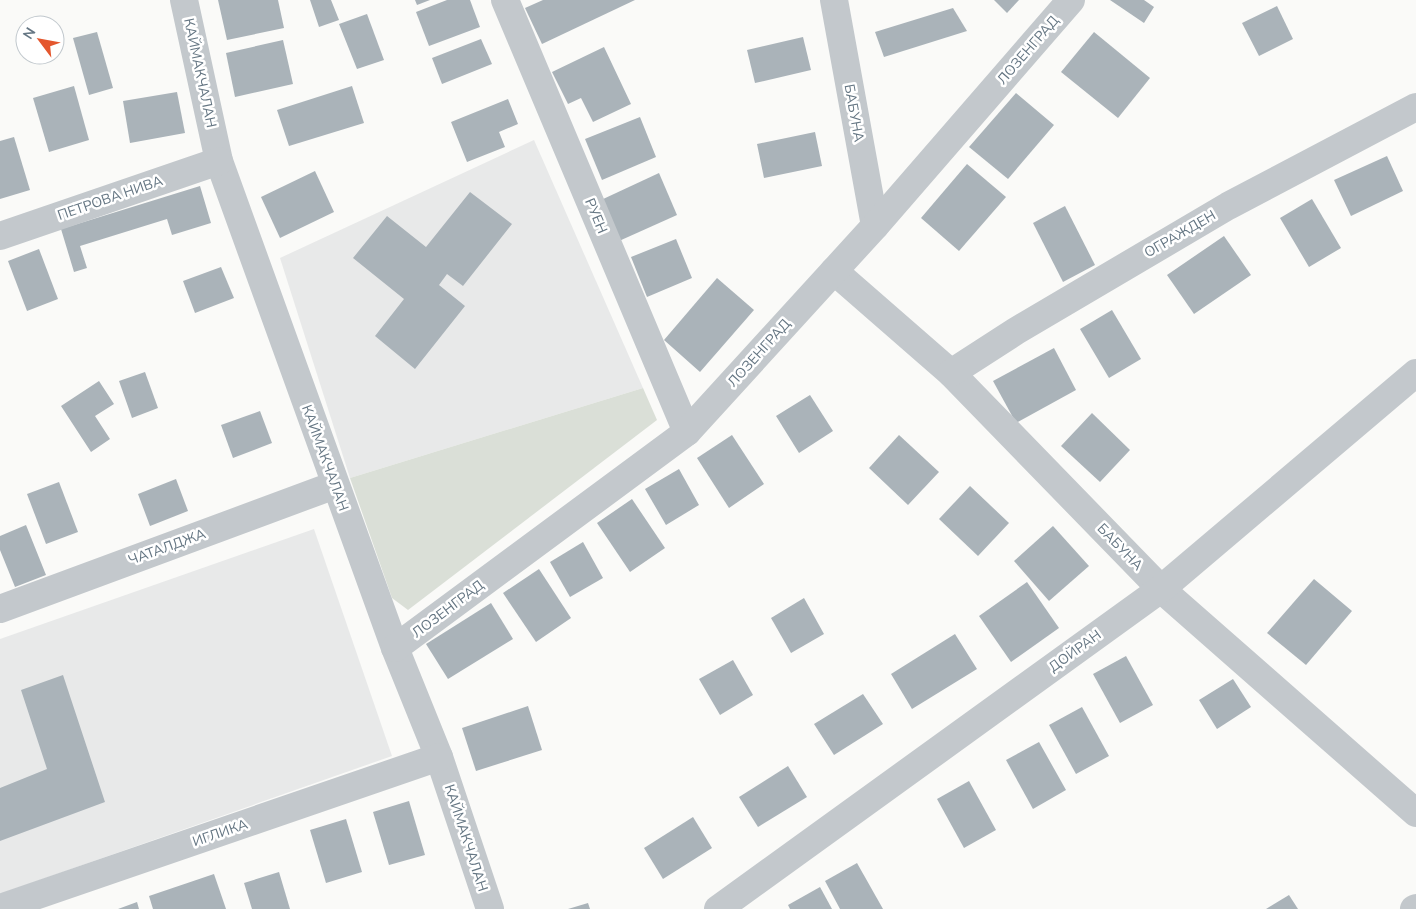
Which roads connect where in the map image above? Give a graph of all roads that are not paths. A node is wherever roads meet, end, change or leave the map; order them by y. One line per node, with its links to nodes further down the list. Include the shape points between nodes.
1 (184, 0): 6 (street, КАЙМАКЧАЛАН)
2 (505, 0): 12 (street, РУЕН)
3 (834, 0): 7 (street, БАБУНА)
4 (1071, 0): 7 (street, ЛОЗЕНГРАД)
5 (1416, 108): 10 (street, ОГРАЖДЕН, via 1228,206 1016,330)
6 (219, 161): 8 (street, ПЕТРОВА НИВА); 13 (street, КАЙМАКЧАЛАН)
7 (875, 226): 9 (street, ЛОЗЕНГРАД)
8 (0, 236)
9 (834, 271): 10 (street, БАБУНА); 12 (street, ЛОЗЕНГРАД)
10 (951, 373): 14 (street, БАБУНА)
11 (1416, 373): 14 (street, ДОЙРАН)
12 (687, 432): 16 (street, ЛОЗЕНГРАД)
13 (334, 484): 15 (street, ЧАТАЛДЖА); 16 (street, КАЙМАКЧАЛАН)
14 (1161, 589): 18 (street, БАБУНА); 21 (street, ДОЙРАН)
15 (0, 609)
16 (395, 648): 17 (street, КАЙМАКЧАЛАН)
17 (440, 757): 19 (street, ИГЛИКА); 20 (street, КАЙМАКЧАЛАН)
18 (1416, 813)
19 (0, 908)
20 (490, 909)
21 (718, 909)

